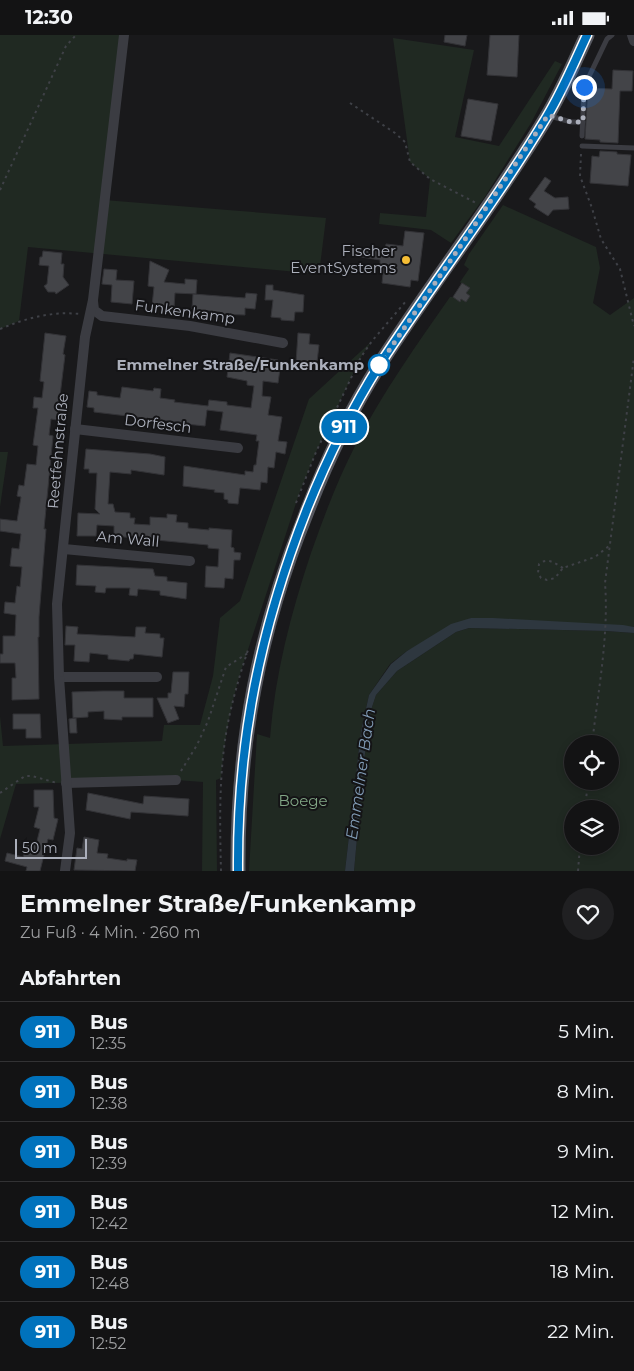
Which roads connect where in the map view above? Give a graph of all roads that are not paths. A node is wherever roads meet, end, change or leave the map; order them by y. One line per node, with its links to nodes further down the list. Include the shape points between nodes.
1 (124, 35): 11 (street, Reetfehnstraße)
2 (587, 35): 6 (main road)
3 (612, 35): 7 (lane, via 607,39 584,87)
4 (632, 35): 5 (street)
5 (634, 41)
6 (548, 115): 7 (lane); 22 (main road, via 379,365 355,406 316,487 270,614 253,687 242,760)
7 (583, 122): 8 (lane)
8 (582, 136)
9 (582, 146): 10 (lane)
10 (634, 149)
11 (93, 300): 12 (street, Funkenkamp, via 94,310 102,316 190,326); 13 (street, Reetfehnstraße, via 85,337)
12 (283, 343)
13 (75, 429): 14 (street, Dorfesch); 15 (street, Reetfehnstraße)
14 (238, 448)
15 (64, 549): 16 (street, Am Wall); 17 (street, Reetfehnstraße, via 57,604)
16 (190, 561)
17 (59, 677): 18 (street); 20 (street, Reetfehnstraße)
18 (157, 677)
19 (176, 780): 20 (street)
20 (66, 783): 21 (street, Reetfehnstraße, via 70,833)
21 (65, 871)
22 (238, 871)

